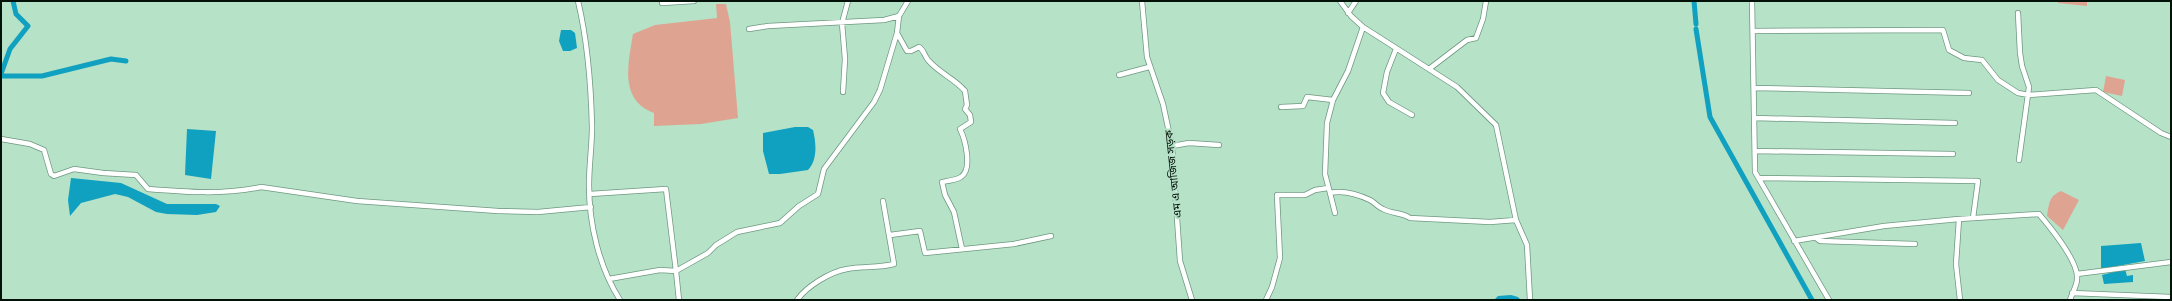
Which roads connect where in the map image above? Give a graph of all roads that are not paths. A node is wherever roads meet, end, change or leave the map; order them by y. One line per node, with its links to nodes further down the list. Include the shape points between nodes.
1 (578, 1): 41 (street, via 588,52 591,94)
2 (694, 1): 10 (street)
3 (848, 1): 14 (street)
4 (908, 1): 13 (street)
5 (1142, 1): 20 (street, এম এ আজিজ সড়ক)
6 (1340, 1): 11 (street)
7 (1356, 1): 11 (street)
8 (1486, 1): 21 (street, via 1476,38 1467,40)
9 (1752, 1): 17 (street)
10 (662, 3)
11 (1348, 13): 15 (street)
12 (2018, 13): 26 (street, via 2020,53)
13 (899, 16): 14 (street, via 884,20); 18 (street)
14 (842, 23): 16 (street); 24 (street, via 845,59)
15 (1362, 27): 19 (street); 27 (street, via 1348,71)
16 (749, 29)
17 (1753, 31): 23 (street); 26 (street, via 1942,30 1948,50 1964,58 1982,60 1998,80 2018,93)
18 (897, 33): 53 (street, via 907,51 919,47 922,49 932,64 965,91 968,105 965,109 971,122 960,129 966,144 965,172 962,176 942,182 945,195 954,212); 55 (street, via 880,90 824,170 818,194 780,223 737,232 716,245 708,254)
19 (1396, 49): 21 (street); 29 (street, via 1387,72 1383,93 1389,102)
20 (1149, 67): 22 (street); 35 (street, এম এ আজিজ সড়ক, via 1163,104)
21 (1429, 69): 47 (street, via 1457,87 1496,125)
22 (1119, 75)
23 (1754, 88): 25 (street); 30 (street)
24 (843, 92)
25 (1969, 93)
26 (2029, 95): 32 (street, via 2096,90 2160,133); 38 (street)
27 (1333, 100): 28 (street, via 1308,97 1303,106); 40 (street, via 1327,123 1325,151 1325,174)
28 (1281, 107)
29 (1412, 115)
30 (1754, 118): 31 (street); 36 (street)
31 (1955, 123)
32 (2171, 137)
33 (1, 139): 43 (street, via 30,144 44,150 51,174 54,176 74,169 103,174 136,175 148,189 193,192 261,187 357,201 498,211 538,212)
34 (1219, 145): 35 (street, via 1188,143)
35 (1172, 146): 63 (street, এম এ আজিজ সড়ক, via 1180,261)
36 (1755, 151): 37 (street); 39 (street, via 1755,172)
37 (1953, 154)
38 (2019, 160)
39 (1759, 178): 45 (street, via 1978,181); 51 (street)
40 (1329, 191): 44 (street); 47 (street, via 1354,194 1370,200 1382,209 1410,218 1490,222); 64 (street, via 1315,190 1306,195 1277,195 1280,258)
41 (590, 194): 43 (street); 55 (street, via 666,189)
42 (883, 201): 48 (street)
43 (591, 207): 57 (street, via 595,236)
44 (1335, 213)
45 (1973, 218): 46 (street); 56 (street, via 2039,214 2058,237)
46 (1959, 219): 50 (street, via 1884,226); 67 (street, via 1956,264)
47 (1516, 220): 65 (street, via 1527,245)
48 (890, 235): 53 (street, via 920,231 925,253); 62 (street, via 894,264 840,272 816,283 801,293)
49 (1051, 236): 53 (street, via 1014,244)
50 (1816, 238): 51 (street); 52 (street, via 1820,241)
51 (1794, 241): 66 (street)
52 (1915, 244)
53 (962, 248)
54 (2171, 262): 56 (street)
55 (676, 271): 57 (street, via 660,270); 61 (street)
56 (2077, 274): 58 (street)
57 (608, 279): 60 (street)
58 (2072, 293): 59 (street); 68 (street)
59 (2171, 297)
60 (620, 300)
61 (679, 300)
62 (797, 300)
63 (1192, 300)
64 (1266, 300)
65 (1530, 300)
66 (1830, 300)
67 (1960, 300)
68 (2070, 300)

